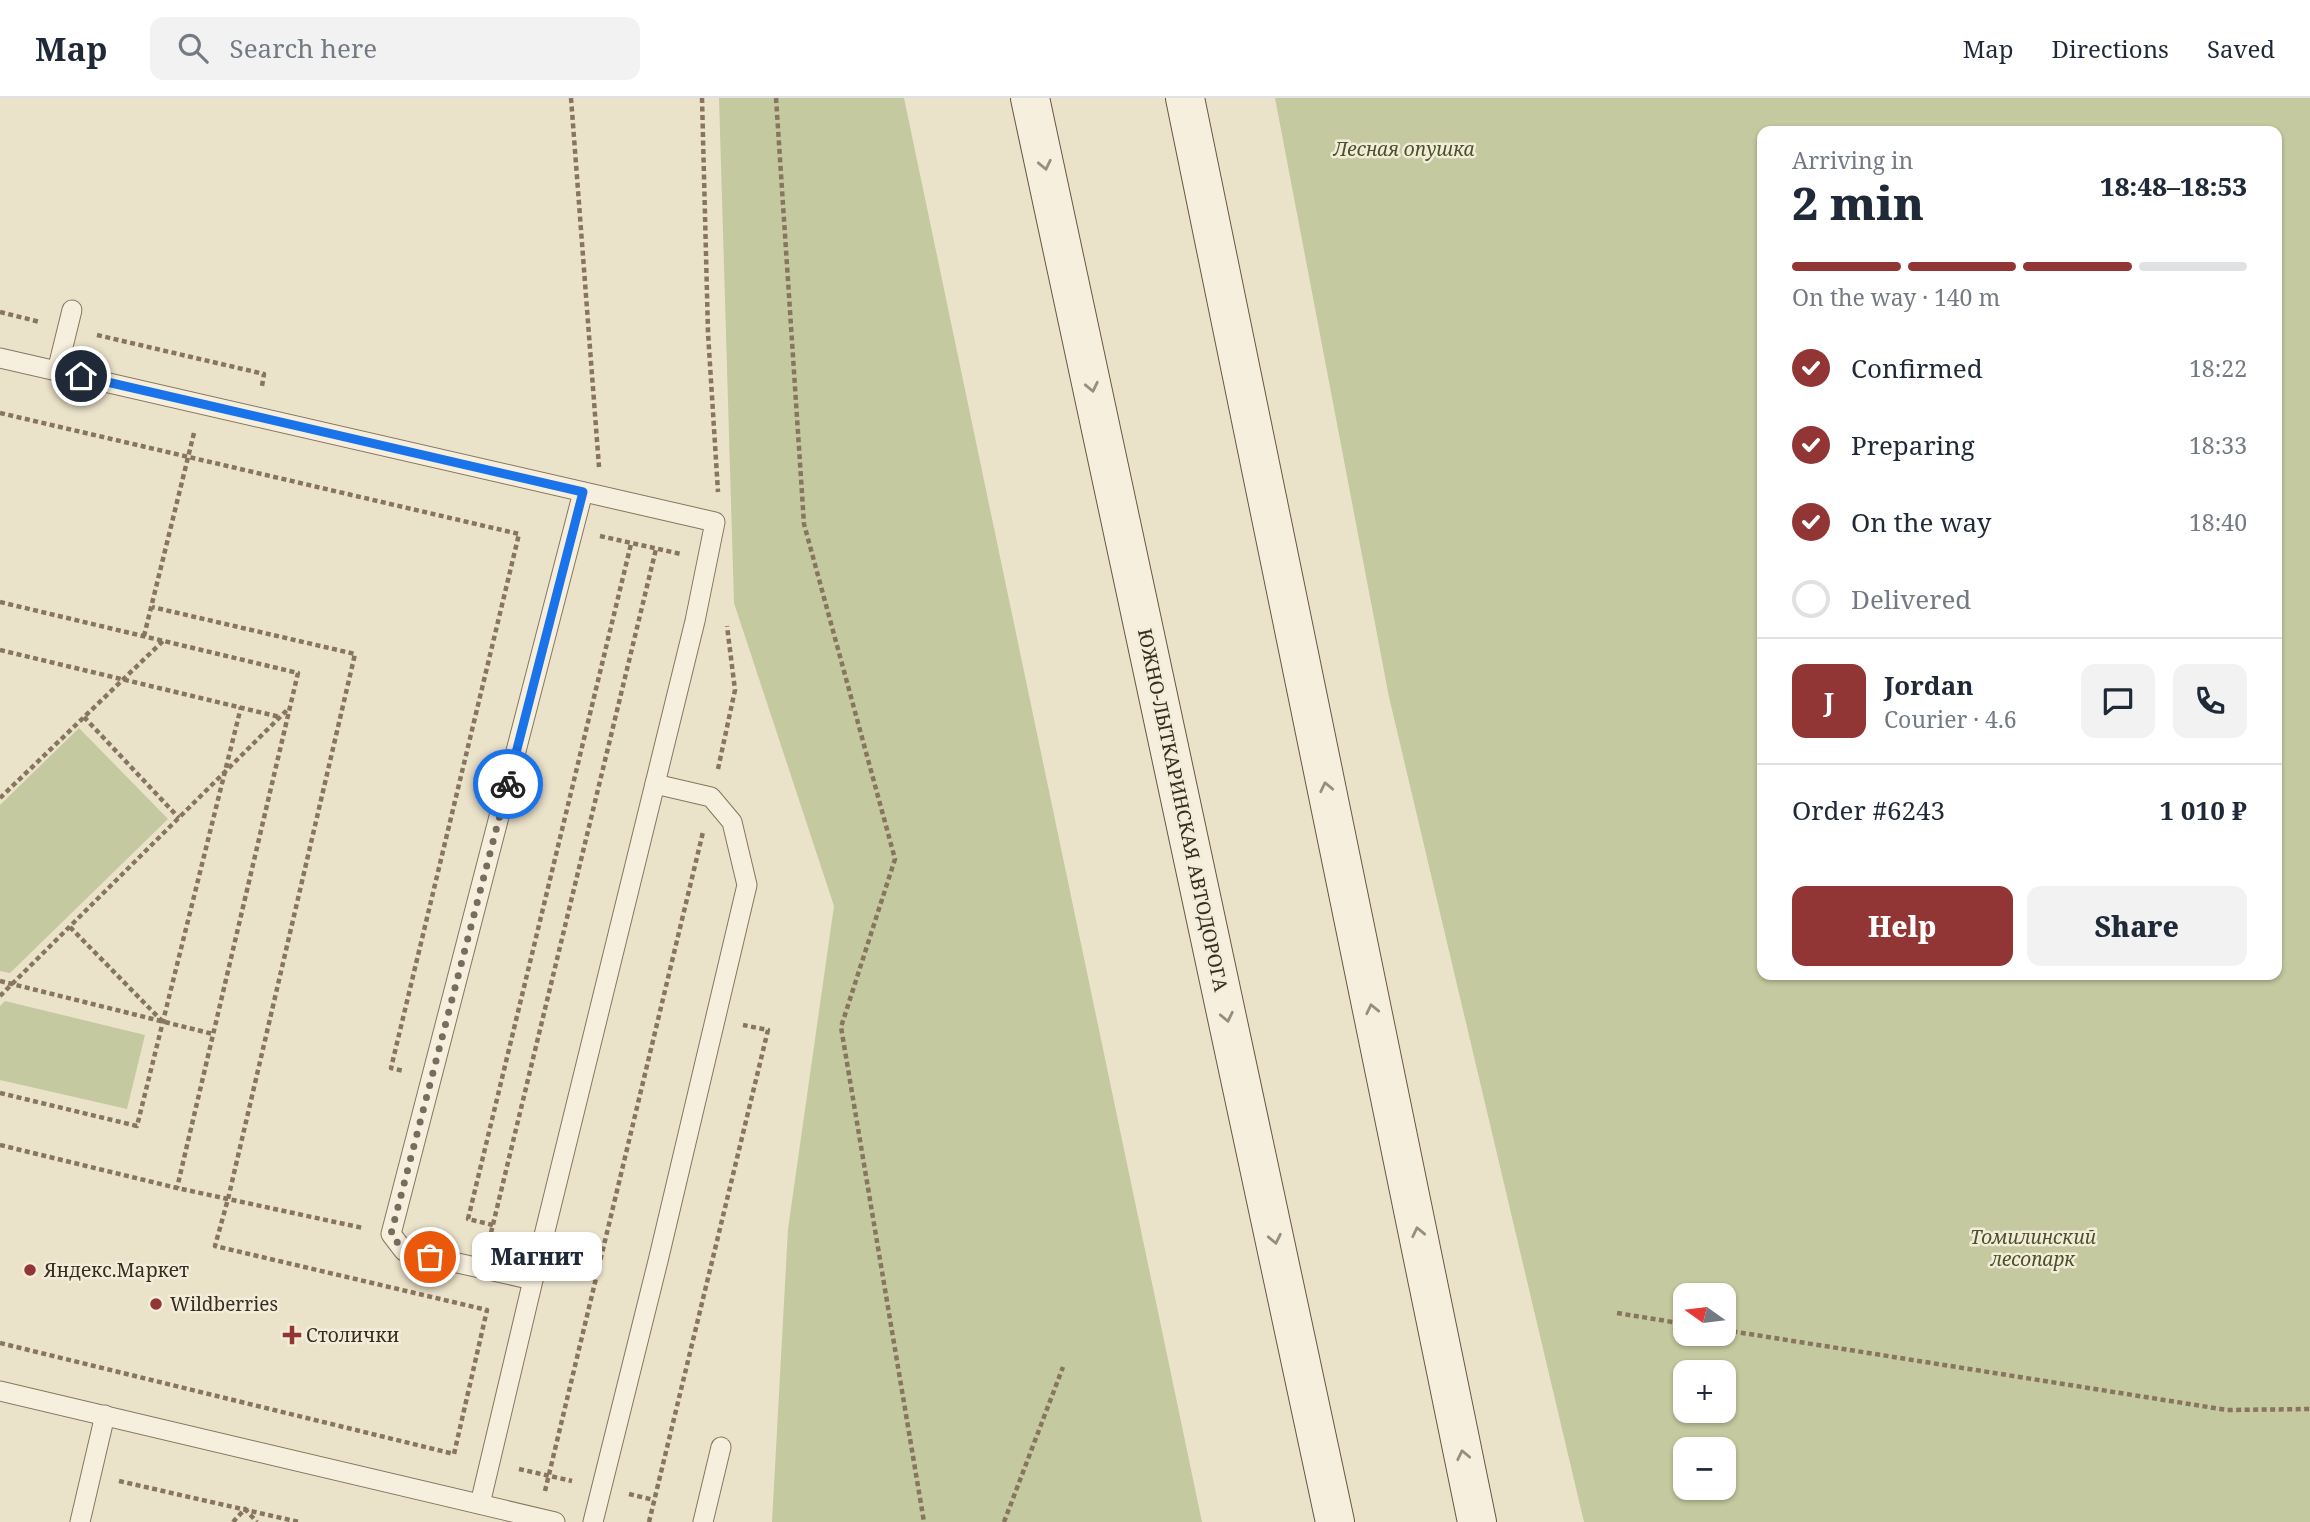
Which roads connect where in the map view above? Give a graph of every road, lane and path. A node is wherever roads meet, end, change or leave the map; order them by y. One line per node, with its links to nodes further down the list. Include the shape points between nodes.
1 (571, 98): 15 (path)
2 (702, 98): 17 (path, via 708,332)
3 (776, 98): 81 (path, via 804,524 895,859 841,1027)
4 (1030, 98): 83 (main road, ЮЖНО-ЛЫТКАРИНСКАЯ АВТОДОРОГА, one-way to 83)
5 (1185, 98): 84 (main road, one-way to 5)
6 (0, 312): 7 (path)
7 (70, 319): 9 (lane); 10 (path, via 264,374 262,386)
8 (0, 358): 9 (lane)
9 (57, 371): 11 (lane)
10 (275, 389)
11 (201, 403): 13 (path); 16 (lane)
12 (0, 413): 13 (path)
13 (188, 458): 23 (path); 45 (path, via 519,534 391,1068)
14 (586, 463): 15 (path)
15 (599, 466): 16 (path)
16 (583, 492): 18 (lane); 21 (lane, via 715,522)
17 (719, 496)
18 (574, 530): 19 (path); 45 (lane)
19 (631, 544): 20 (path); 50 (path, via 468,1219)
20 (656, 549): 21 (path); 50 (path)
21 (707, 559): 34 (lane)
22 (0, 602): 25 (path)
23 (152, 607): 25 (path); 49 (path, via 355,654)
24 (725, 614): 35 (path, via 735,690)
25 (144, 636): 26 (path)
26 (164, 640): 28 (path); 30 (path, via 298,673)
27 (0, 650): 28 (path)
28 (123, 679): 29 (path); 31 (path)
29 (241, 707): 32 (path); 33 (path)
30 (290, 707): 32 (path); 44 (path)
31 (84, 717): 36 (path); 37 (path)
32 (280, 717): 33 (path)
33 (224, 773): 37 (path); 42 (path)
34 (655, 784): 35 (lane); 53 (lane)
35 (711, 797): 67 (path); 68 (lane, via 732,822 747,885)
36 (0, 798)
37 (179, 818): 38 (path)
38 (70, 927): 40 (path); 42 (path)
39 (0, 981): 40 (path)
40 (12, 984): 41 (path); 42 (path)
41 (0, 996)
42 (163, 1021): 44 (path); 46 (path, via 137,1126)
43 (768, 1030): 69 (path)
44 (213, 1034): 48 (path)
45 (432, 1078): 51 (lane)
46 (0, 1093)
47 (0, 1145): 48 (path)
48 (177, 1188): 49 (path)
49 (228, 1199): 51 (path); 54 (path, via 215,1246)
50 (492, 1225): 52 (path)
51 (391, 1234): 52 (lane, via 404,1251)
52 (482, 1269): 53 (lane); 54 (path)
53 (533, 1280): 65 (lane)
54 (472, 1307): 64 (path, via 487,1310)
55 (1617, 1313): 56 (path)
56 (1673, 1322)
57 (1736, 1332): 61 (path, via 2227,1410)
58 (0, 1343): 64 (path)
59 (1063, 1367): 82 (path)
60 (0, 1391): 62 (lane)
61 (2310, 1409)
62 (105, 1415): 66 (lane); 70 (lane)
63 (721, 1447): 80 (lane)
64 (454, 1454): 65 (path)
65 (490, 1463): 67 (path); 70 (lane)
66 (91, 1474): 71 (path); 74 (lane)
67 (548, 1476): 68 (path); 72 (path)
68 (602, 1488): 69 (path); 78 (lane)
69 (654, 1500): 79 (path)
70 (480, 1504): 72 (lane)
71 (245, 1509): 73 (path); 75 (path); 76 (path)
72 (546, 1520)
73 (290, 1521): 77 (path)
74 (80, 1522)
75 (233, 1522)
76 (257, 1522)
77 (299, 1522)
78 (593, 1522)
79 (649, 1522)
80 (703, 1522)
81 (924, 1522)
82 (1004, 1522)
83 (1335, 1522)
84 (1477, 1522)

